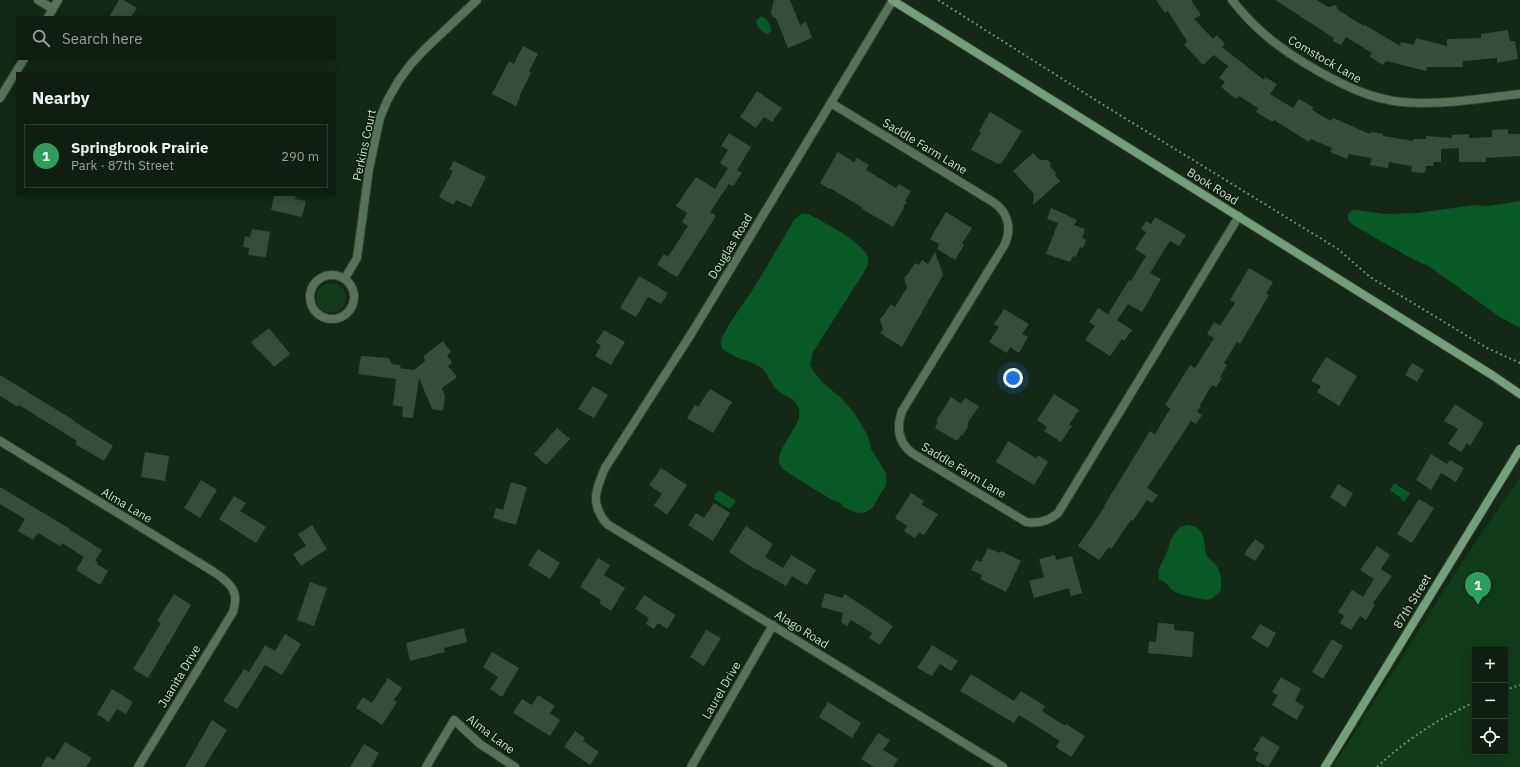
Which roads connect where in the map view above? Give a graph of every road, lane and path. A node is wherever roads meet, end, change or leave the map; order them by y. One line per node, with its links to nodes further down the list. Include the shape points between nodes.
1 (38, 0): 7 (street)
2 (58, 0): 7 (street)
3 (476, 0): 16 (street, Perkins Court, via 411,64 387,102 380,118 369,169 357,258)
4 (893, 0): 14 (street, Douglas Road); 15 (street, Book Road)
5 (938, 0): 17 (path, via 1338,249 1370,277 1486,348)
6 (1232, 0): 12 (street, Comstock Lane, via 1252,24 1271,41 1292,56 1356,91 1386,100 1424,103)
7 (53, 9): 8 (street)
8 (49, 16)
9 (23, 60): 11 (street)
10 (16, 72): 13 (street)
11 (16, 72)
12 (1520, 94)
13 (0, 98)
14 (831, 103): 15 (street, Saddle Farm Lane, via 994,202 1006,217 1009,230 1005,244 902,411 899,432 901,441 912,453 1026,522 1044,522 1058,513); 21 (street, Douglas Road, via 693,331 605,468 597,485)
15 (1239, 216): 18 (street, Book Road)
16 (345, 278): 16 (street, via 334,274 328,275 314,284 310,301 319,315 336,319 347,314 354,293)
17 (1520, 363)
18 (1520, 394)
19 (0, 441): 22 (street, Alma Lane, via 214,572 226,580)
20 (1520, 449): 32 (street, 87th Street)
21 (596, 505): 23 (street, Alago Road, via 599,515 607,524)
22 (235, 595): 27 (street, Juanita Drive, via 233,612)
23 (773, 626): 30 (street, Laurel Drive); 31 (street, Alago Road)
24 (1520, 685): 25 (path)
25 (1508, 689)
26 (1472, 703): 33 (path, via 1423,730)
27 (138, 767)
28 (426, 767): 29 (street, Alma Lane, via 454,720 480,744)
29 (515, 767)
30 (691, 767)
31 (1003, 767)
32 (1325, 767)
33 (1377, 767)

